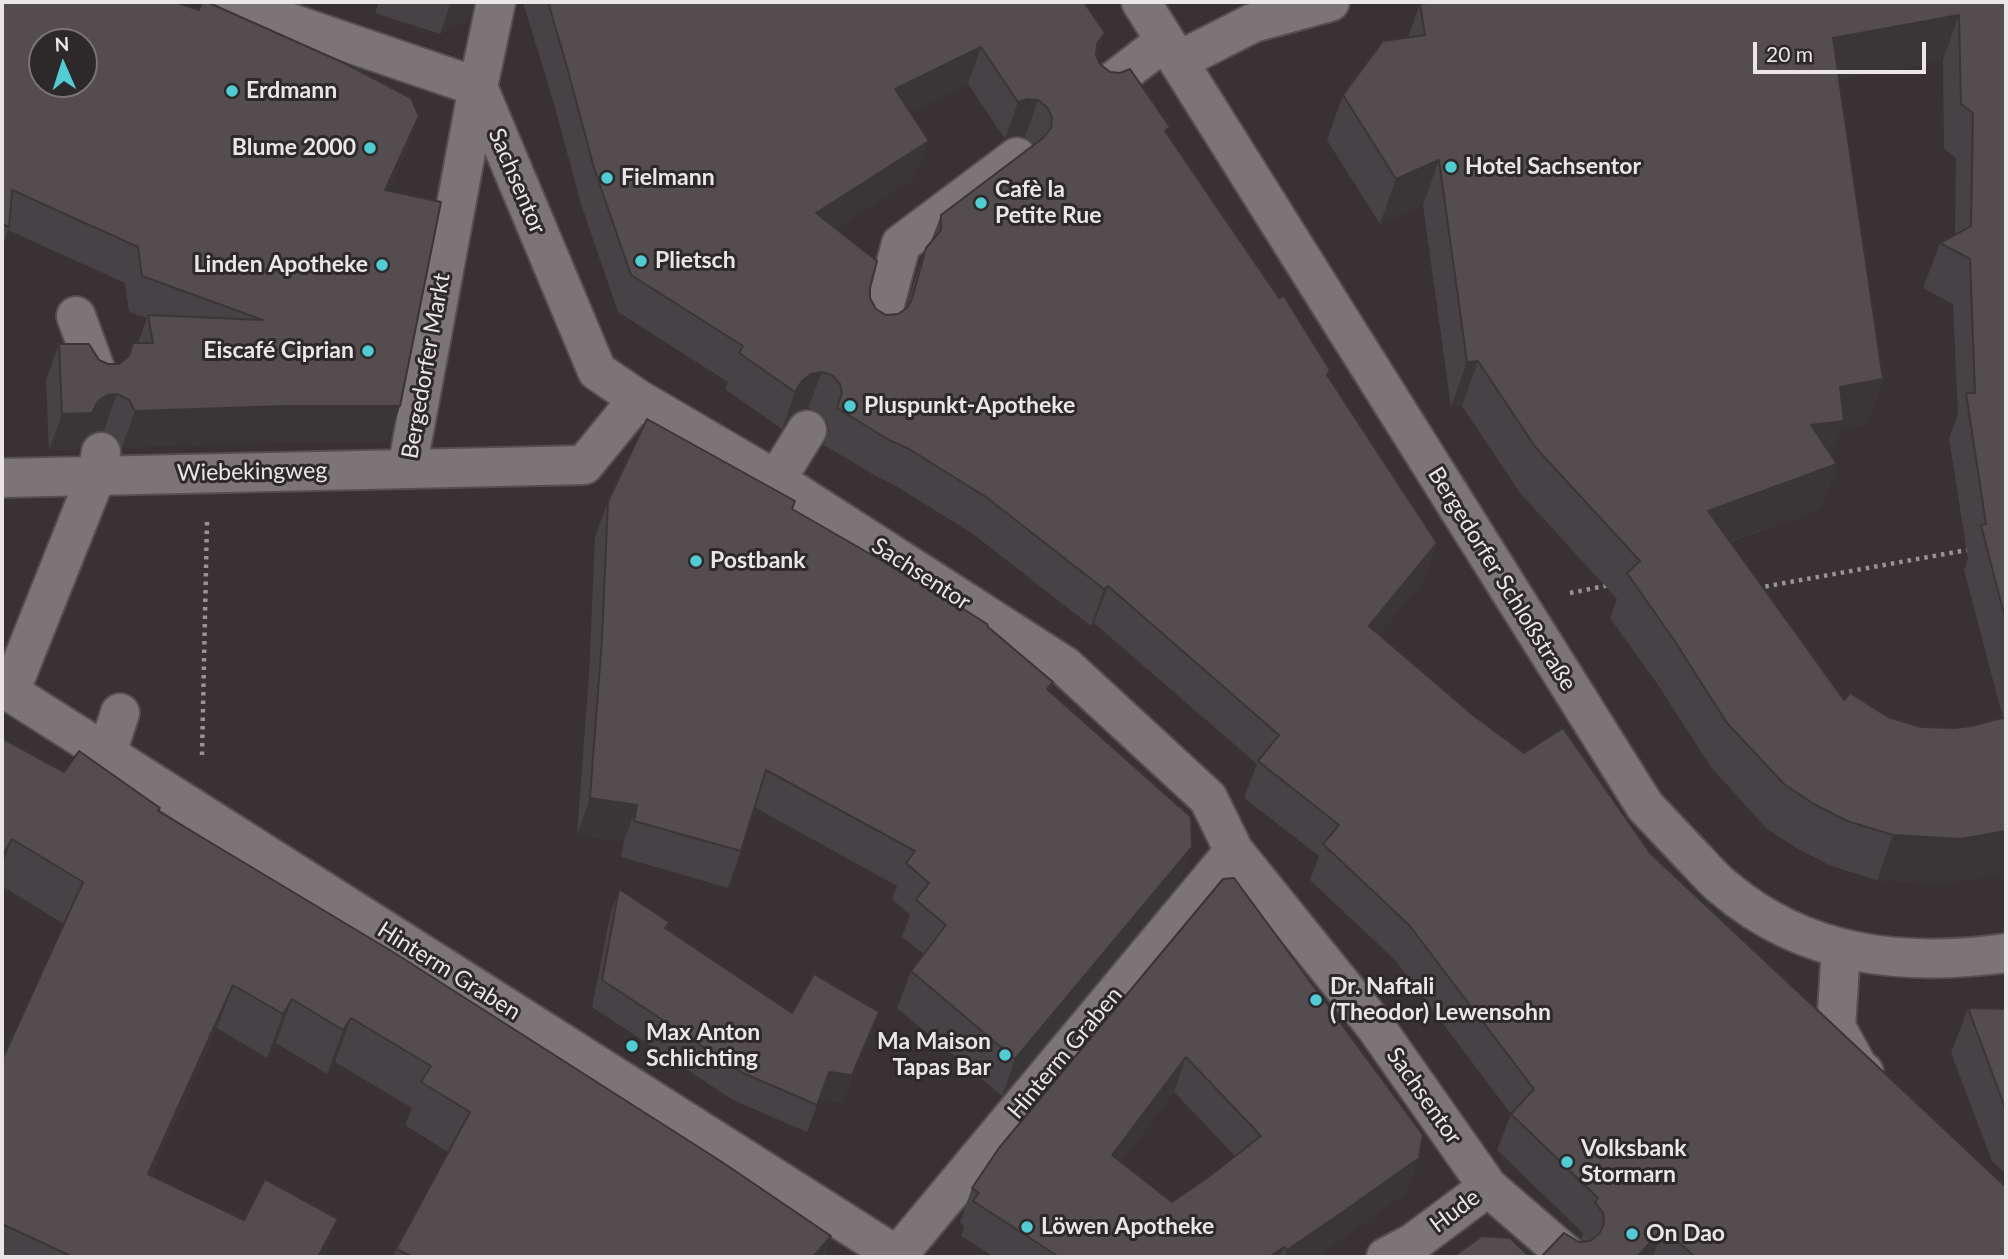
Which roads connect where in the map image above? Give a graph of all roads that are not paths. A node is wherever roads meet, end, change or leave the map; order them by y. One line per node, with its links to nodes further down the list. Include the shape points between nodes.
1 (229, 2): 6 (street)
2 (496, 2): 6 (street, Bergedorfer Markt)
3 (1141, 2): 5 (street, Bergedorfer Schloßstraße)
4 (1330, 2): 5 (street)
5 (1172, 51): 7 (street); 22 (street, Bergedorfer Schloßstraße, via 1644,806 1721,886 1747,906 1790,931)
6 (478, 88): 12 (street, Sachsentor, via 597,371); 15 (street, Bergedorfer Markt)
7 (1104, 88)
8 (1017, 157): 10 (street, via 901,244)
9 (76, 316): 11 (street)
10 (877, 330)
11 (99, 379)
12 (638, 399): 15 (street, Bergedorfer Markt, via 584,465); 17 (street, Sachsentor)
13 (807, 430): 17 (street)
14 (99, 461): 15 (street, Wiebekingweg, via 208,472); 16 (street, Wiebekingweg); 18 (street)
15 (407, 469)
16 (2, 478)
17 (776, 481): 21 (street, Sachsentor, via 1065,666 1208,798)
18 (6, 690): 20 (street, Hinterm Graben)
19 (120, 713): 20 (street)
20 (107, 753): 26 (street, Hinterm Graben)
21 (1234, 850): 25 (street, Sachsentor, via 1375,1026); 26 (street, Hinterm Graben)
22 (1842, 949): 23 (street, Bergedorfer Schloßstraße, via 1930,959); 24 (street, via 1836,1027 1859,1069)
23 (2006, 953)
24 (1887, 1093)
25 (1488, 1187): 27 (street, Hude, via 1413,1243); 28 (street, Sachsentor)
26 (898, 1256)
27 (1386, 1257)
28 (1569, 1257)

